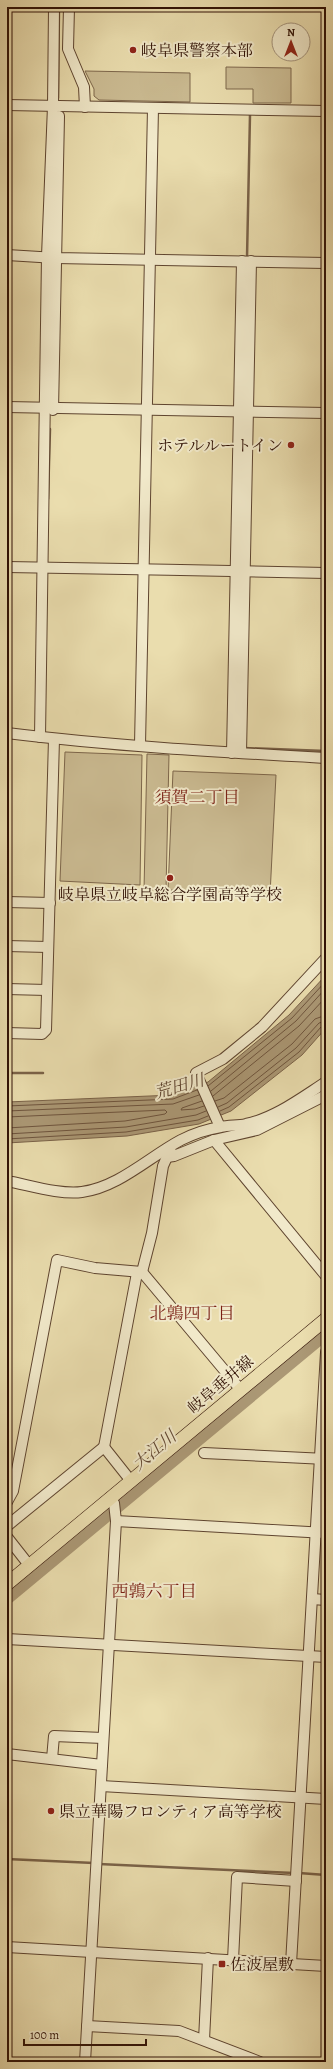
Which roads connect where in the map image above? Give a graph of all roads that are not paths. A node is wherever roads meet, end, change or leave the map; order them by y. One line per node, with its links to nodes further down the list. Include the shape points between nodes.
1 (54, 7): 4 (street)
2 (68, 7): 5 (street, via 68,49 84,87)
3 (7, 105): 4 (street)
4 (56, 106): 5 (street); 9 (street)
5 (85, 107): 6 (street)
6 (153, 108): 7 (street); 10 (street)
7 (326, 111)
8 (7, 255): 9 (street)
9 (52, 257): 10 (street); 14 (street)
10 (148, 258): 11 (street); 15 (street)
11 (247, 261): 12 (street); 16 (street)
12 (326, 263)
13 (7, 407): 14 (street)
14 (49, 407): 15 (street); 19 (street)
15 (147, 410): 16 (street); 20 (street)
16 (244, 412): 17 (street); 21 (street)
17 (326, 414)
18 (7, 567): 19 (street)
19 (46, 567): 20 (street); 24 (street)
20 (144, 570): 21 (street); 25 (street)
21 (241, 572): 22 (street); 26 (street)
22 (326, 573)
23 (7, 733): 24 (street)
24 (46, 737): 25 (street); 29 (street)
25 (140, 745): 26 (street)
26 (236, 753): 27 (street)
27 (326, 758)
28 (7, 902): 29 (street)
29 (50, 903): 31 (street)
30 (7, 946): 31 (street)
31 (48, 947): 34 (street)
32 (326, 958): 40 (street, via 262,1028 223,1059 196,1073)
33 (7, 989): 34 (street)
34 (47, 990): 35 (street, via 46,1030 42,1034)
35 (7, 1033)
36 (326, 1082): 39 (street)
37 (326, 1090): 39 (street, via 304,1100)
38 (326, 1095): 42 (street, via 257,1130)
39 (298, 1100): 40 (street, via 267,1117 246,1124)
40 (219, 1123): 41 (street)
41 (197, 1134): 43 (street, via 183,1148); 44 (street, via 182,1140 96,1190 65,1192)
42 (214, 1140): 43 (street); 46 (street)
43 (167, 1157): 45 (street, via 163,1166 152,1233)
44 (7, 1181)
45 (140, 1272): 49 (street); 50 (street); 54 (street, via 95,1268 57,1260 13,1491)
46 (326, 1276)
47 (326, 1319): 49 (main road, 岐阜垂井線)
48 (326, 1352): 52 (street)
49 (240, 1389): 53 (main road, 岐阜垂井線)
50 (104, 1447): 53 (street); 56 (street)
51 (204, 1453): 52 (street)
52 (323, 1459): 57 (street)
53 (131, 1481): 55 (main road, 岐阜垂井線)
54 (7, 1502)
55 (114, 1508): 57 (street); 60 (main road, 岐阜垂井線); 65 (street)
56 (7, 1526)
57 (315, 1532): 58 (street); 62 (street)
58 (326, 1533)
59 (7, 1537): 60 (street)
60 (30, 1565): 61 (main road, 岐阜垂井線)
61 (7, 1584)
62 (312, 1599): 63 (street); 66 (street)
63 (326, 1600)
64 (7, 1640): 65 (street)
65 (108, 1645): 66 (street); 68 (street)
66 (308, 1657): 67 (street); 73 (street)
67 (326, 1657)
68 (103, 1738): 70 (street, via 54,1736); 71 (street)
69 (7, 1754): 70 (street)
70 (52, 1759): 71 (street)
71 (102, 1765): 72 (street)
72 (101, 1786): 73 (street); 77 (street)
73 (301, 1797): 74 (street); 75 (street)
74 (326, 1799)
75 (296, 1881): 79 (street, via 237,1877); 80 (street)
76 (7, 1947): 77 (street)
77 (92, 1951): 78 (street); 82 (street)
78 (208, 1958): 79 (street); 83 (street)
79 (233, 1960): 80 (street)
80 (291, 1964): 81 (street)
81 (326, 1966)
82 (87, 2026): 83 (street, via 179,2031); 84 (street)
83 (204, 2040): 85 (street)
84 (85, 2062)
85 (260, 2062)

